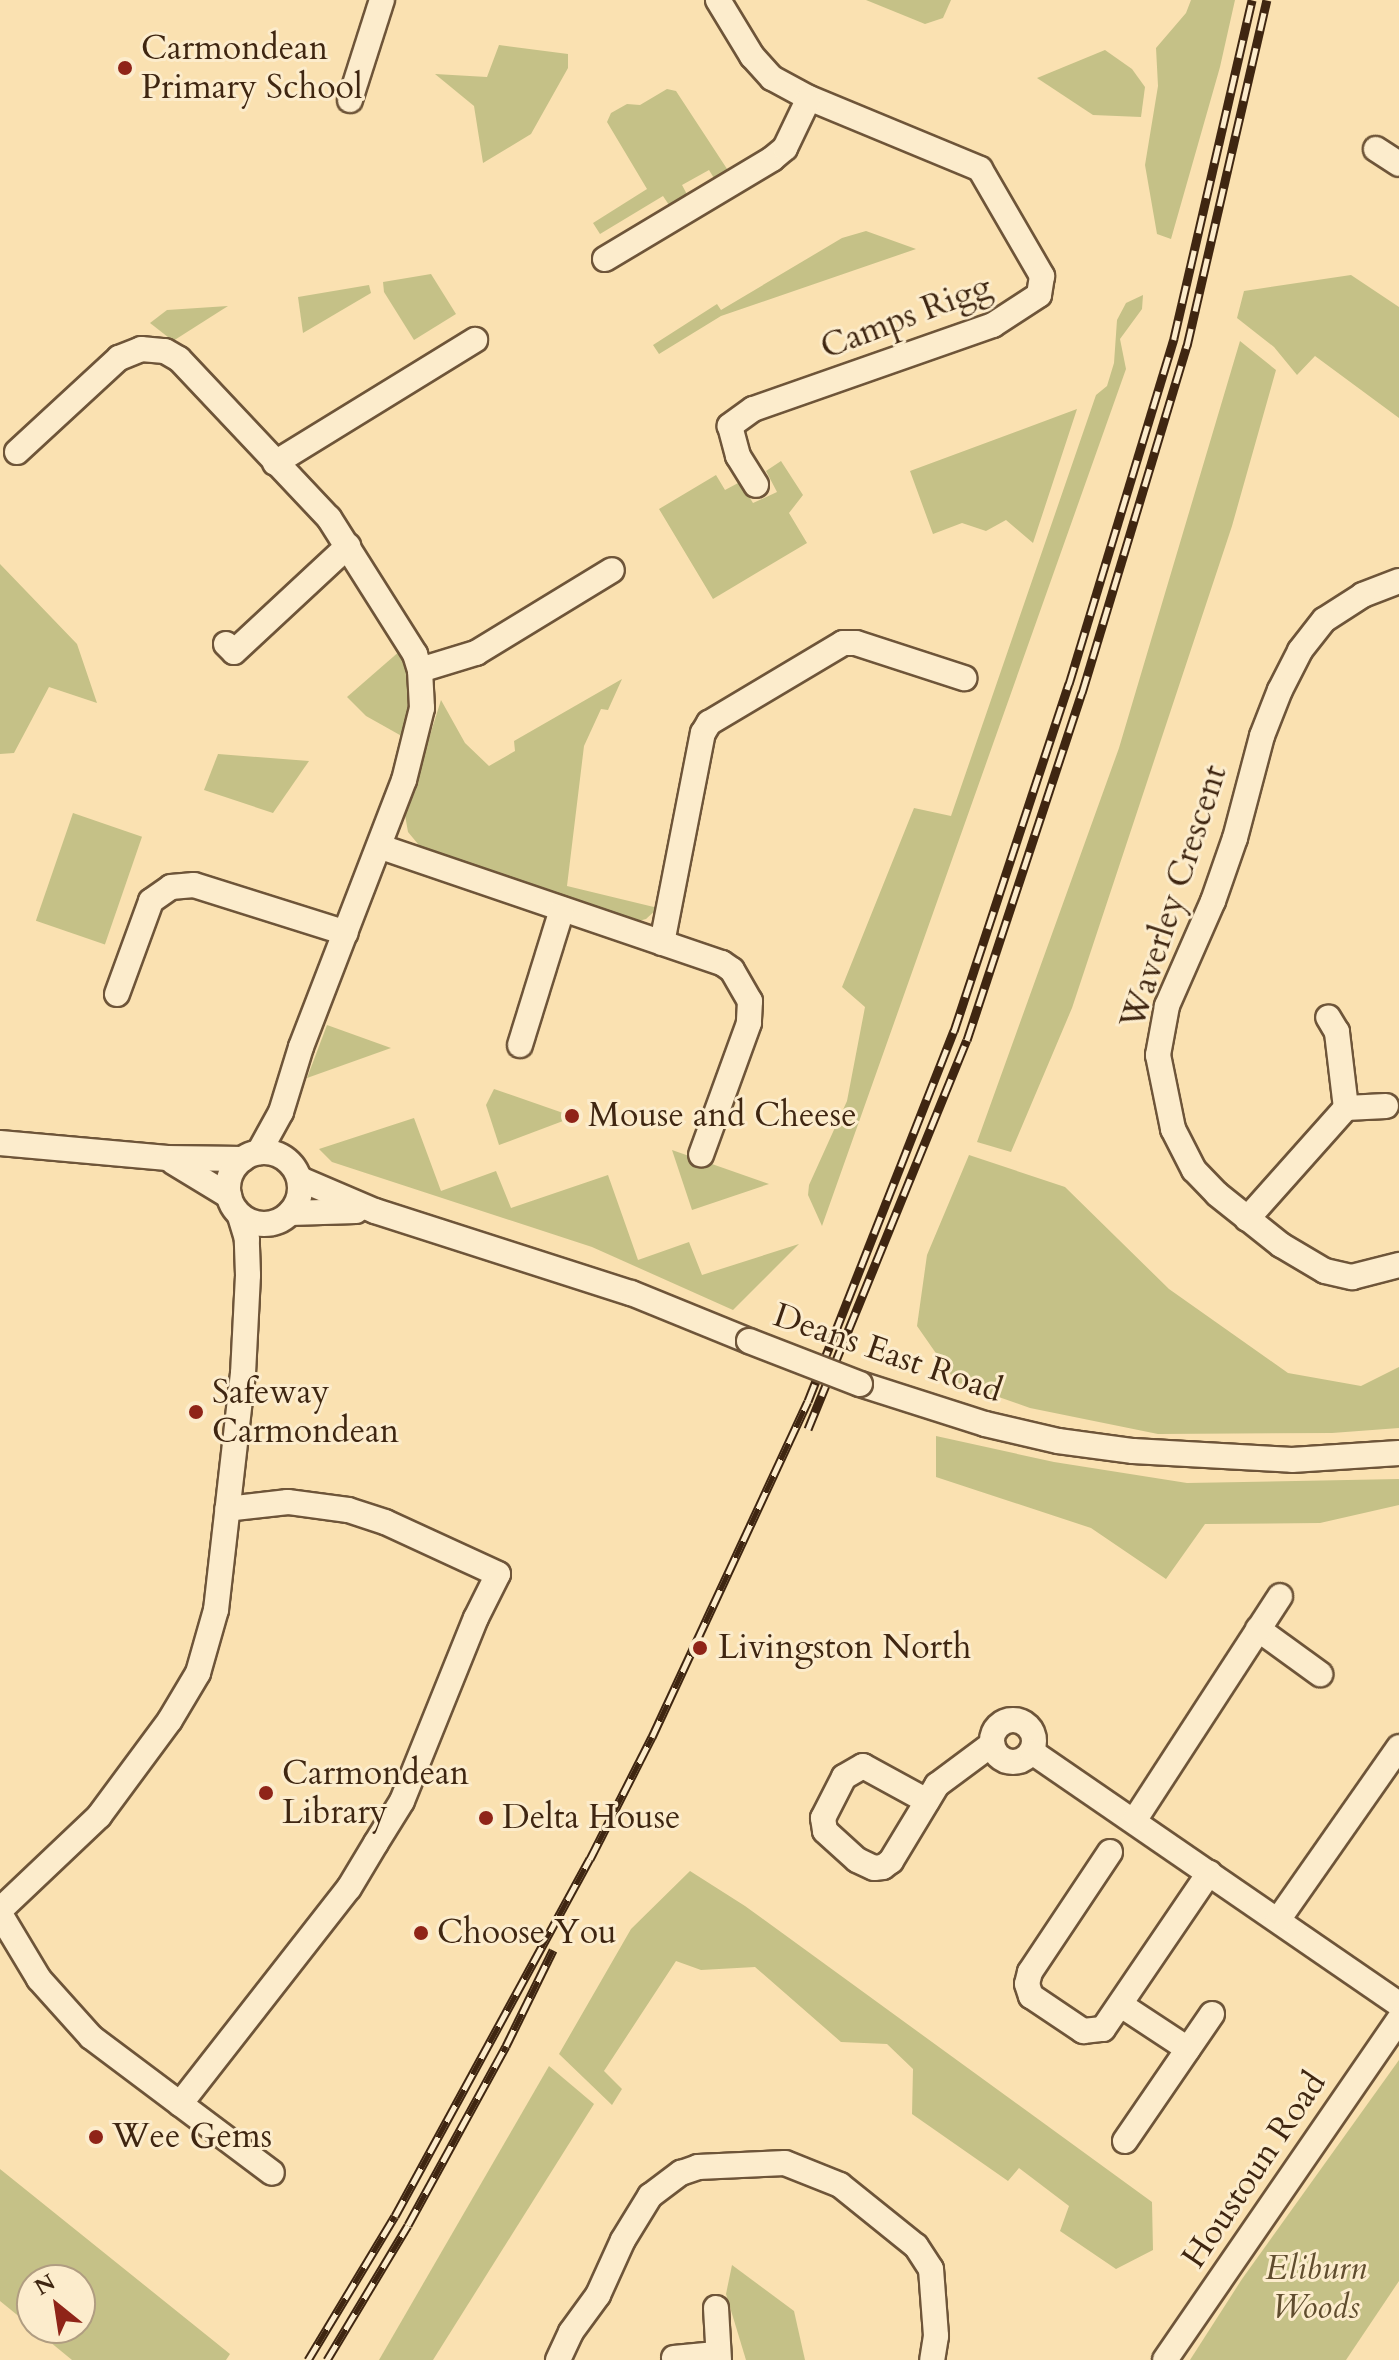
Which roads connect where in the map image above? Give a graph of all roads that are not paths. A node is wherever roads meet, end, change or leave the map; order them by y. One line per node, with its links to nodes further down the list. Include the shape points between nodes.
1 (382, 0): 4 (street)
2 (718, 0): 3 (street, Camps Rigg, via 772,78)
3 (809, 98): 7 (street, via 785,148 772,159); 11 (street, Camps Rigg, via 980,169 1043,285 1039,295 993,325 753,409 730,426 738,456)
4 (350, 100)
5 (1376, 149): 6 (street)
6 (1399, 164)
7 (605, 259)
8 (475, 340): 10 (street)
9 (17, 452): 10 (street, via 119,358 141,349 165,351 179,359)
10 (275, 463): 12 (street, via 329,518)
11 (756, 485)
12 (348, 546): 15 (street, via 234,652); 16 (street, via 407,639)
13 (612, 570): 16 (street, via 476,653)
14 (1399, 581): 37 (street, Waverley Crescent, via 1363,595 1324,620 1300,651 1262,736 1213,901 1167,1006 1158,1055 1173,1129 1194,1170)
15 (226, 644)
16 (420, 670): 18 (street, via 422,708 414,748)
17 (964, 678): 21 (street, via 843,643 709,723)
18 (381, 847): 19 (street); 20 (street)
19 (562, 909): 21 (street); 24 (street)
20 (346, 933): 22 (street, via 194,885 171,887 151,901); 27 (street)
21 (662, 943): 29 (street, via 722,963 741,982 750,1001 749,1023)
22 (117, 994)
23 (1328, 1017): 26 (street, via 1337,1032)
24 (520, 1045)
25 (1386, 1106): 26 (street)
26 (1346, 1108): 37 (street)
27 (281, 1112): 30 (street); 32 (street)
28 (0, 1143): 31 (street)
29 (701, 1155)
30 (251, 1156): 31 (street); 32 (street); 34 (street, via 230,1175)
31 (167, 1158): 34 (street)
32 (285, 1158): 33 (street)
33 (300, 1179): 35 (street, Deans East Road); 36 (street, via 301,1191)
34 (235, 1206): 36 (street, via 261,1225); 39 (street, via 247,1239)
35 (375, 1211): 36 (street, Deans East Road); 40 (street, Deans East Road, bridge, via 631,1293 860,1384 985,1424 1133,1451 1292,1460)
36 (284, 1218): 39 (street)
37 (1247, 1219): 38 (street, Waverley Crescent, via 1325,1271 1352,1277)
38 (1399, 1265)
39 (248, 1275): 41 (street)
40 (1399, 1453)
41 (227, 1509): 52 (street, via 216,1610 188,1694 99,1816); 59 (street, via 288,1502 348,1510 498,1574 402,1801 349,1888)
42 (1280, 1596): 43 (street)
43 (1258, 1629): 44 (street); 49 (street)
44 (1320, 1674)
45 (1399, 1747): 53 (street)
46 (1032, 1752): 47 (street, via 1023,1760); 47 (street, via 1033,1734 1020,1721 1000,1724); 49 (street)
47 (991, 1755): 48 (street, via 937,1785)
48 (927, 1801): 48 (street, via 883,1867 857,1860 825,1831 823,1818 844,1777 863,1766)
49 (1134, 1821): 51 (street)
50 (1110, 1852): 55 (street, via 1027,1984 1031,1996 1083,2031 1103,2029)
51 (1209, 1873): 53 (street); 55 (street)
52 (0, 1912): 59 (street, via 39,1979 91,2037)
53 (1278, 1920): 54 (street)
54 (1399, 2004)
55 (1121, 2005): 58 (street)
56 (1212, 2014): 58 (street)
57 (1399, 2020): 67 (street, Houstoun Road)
58 (1188, 2049): 60 (street)
59 (180, 2104): 61 (street)
60 (1125, 2141)
61 (272, 2173)
62 (716, 2308): 63 (street)
63 (718, 2357): 64 (street)
64 (674, 2358)
65 (558, 2360): 66 (street, via 650,2196 698,2167 785,2163 840,2185 916,2246 931,2269 936,2336)
66 (932, 2360)
67 (1165, 2360)

